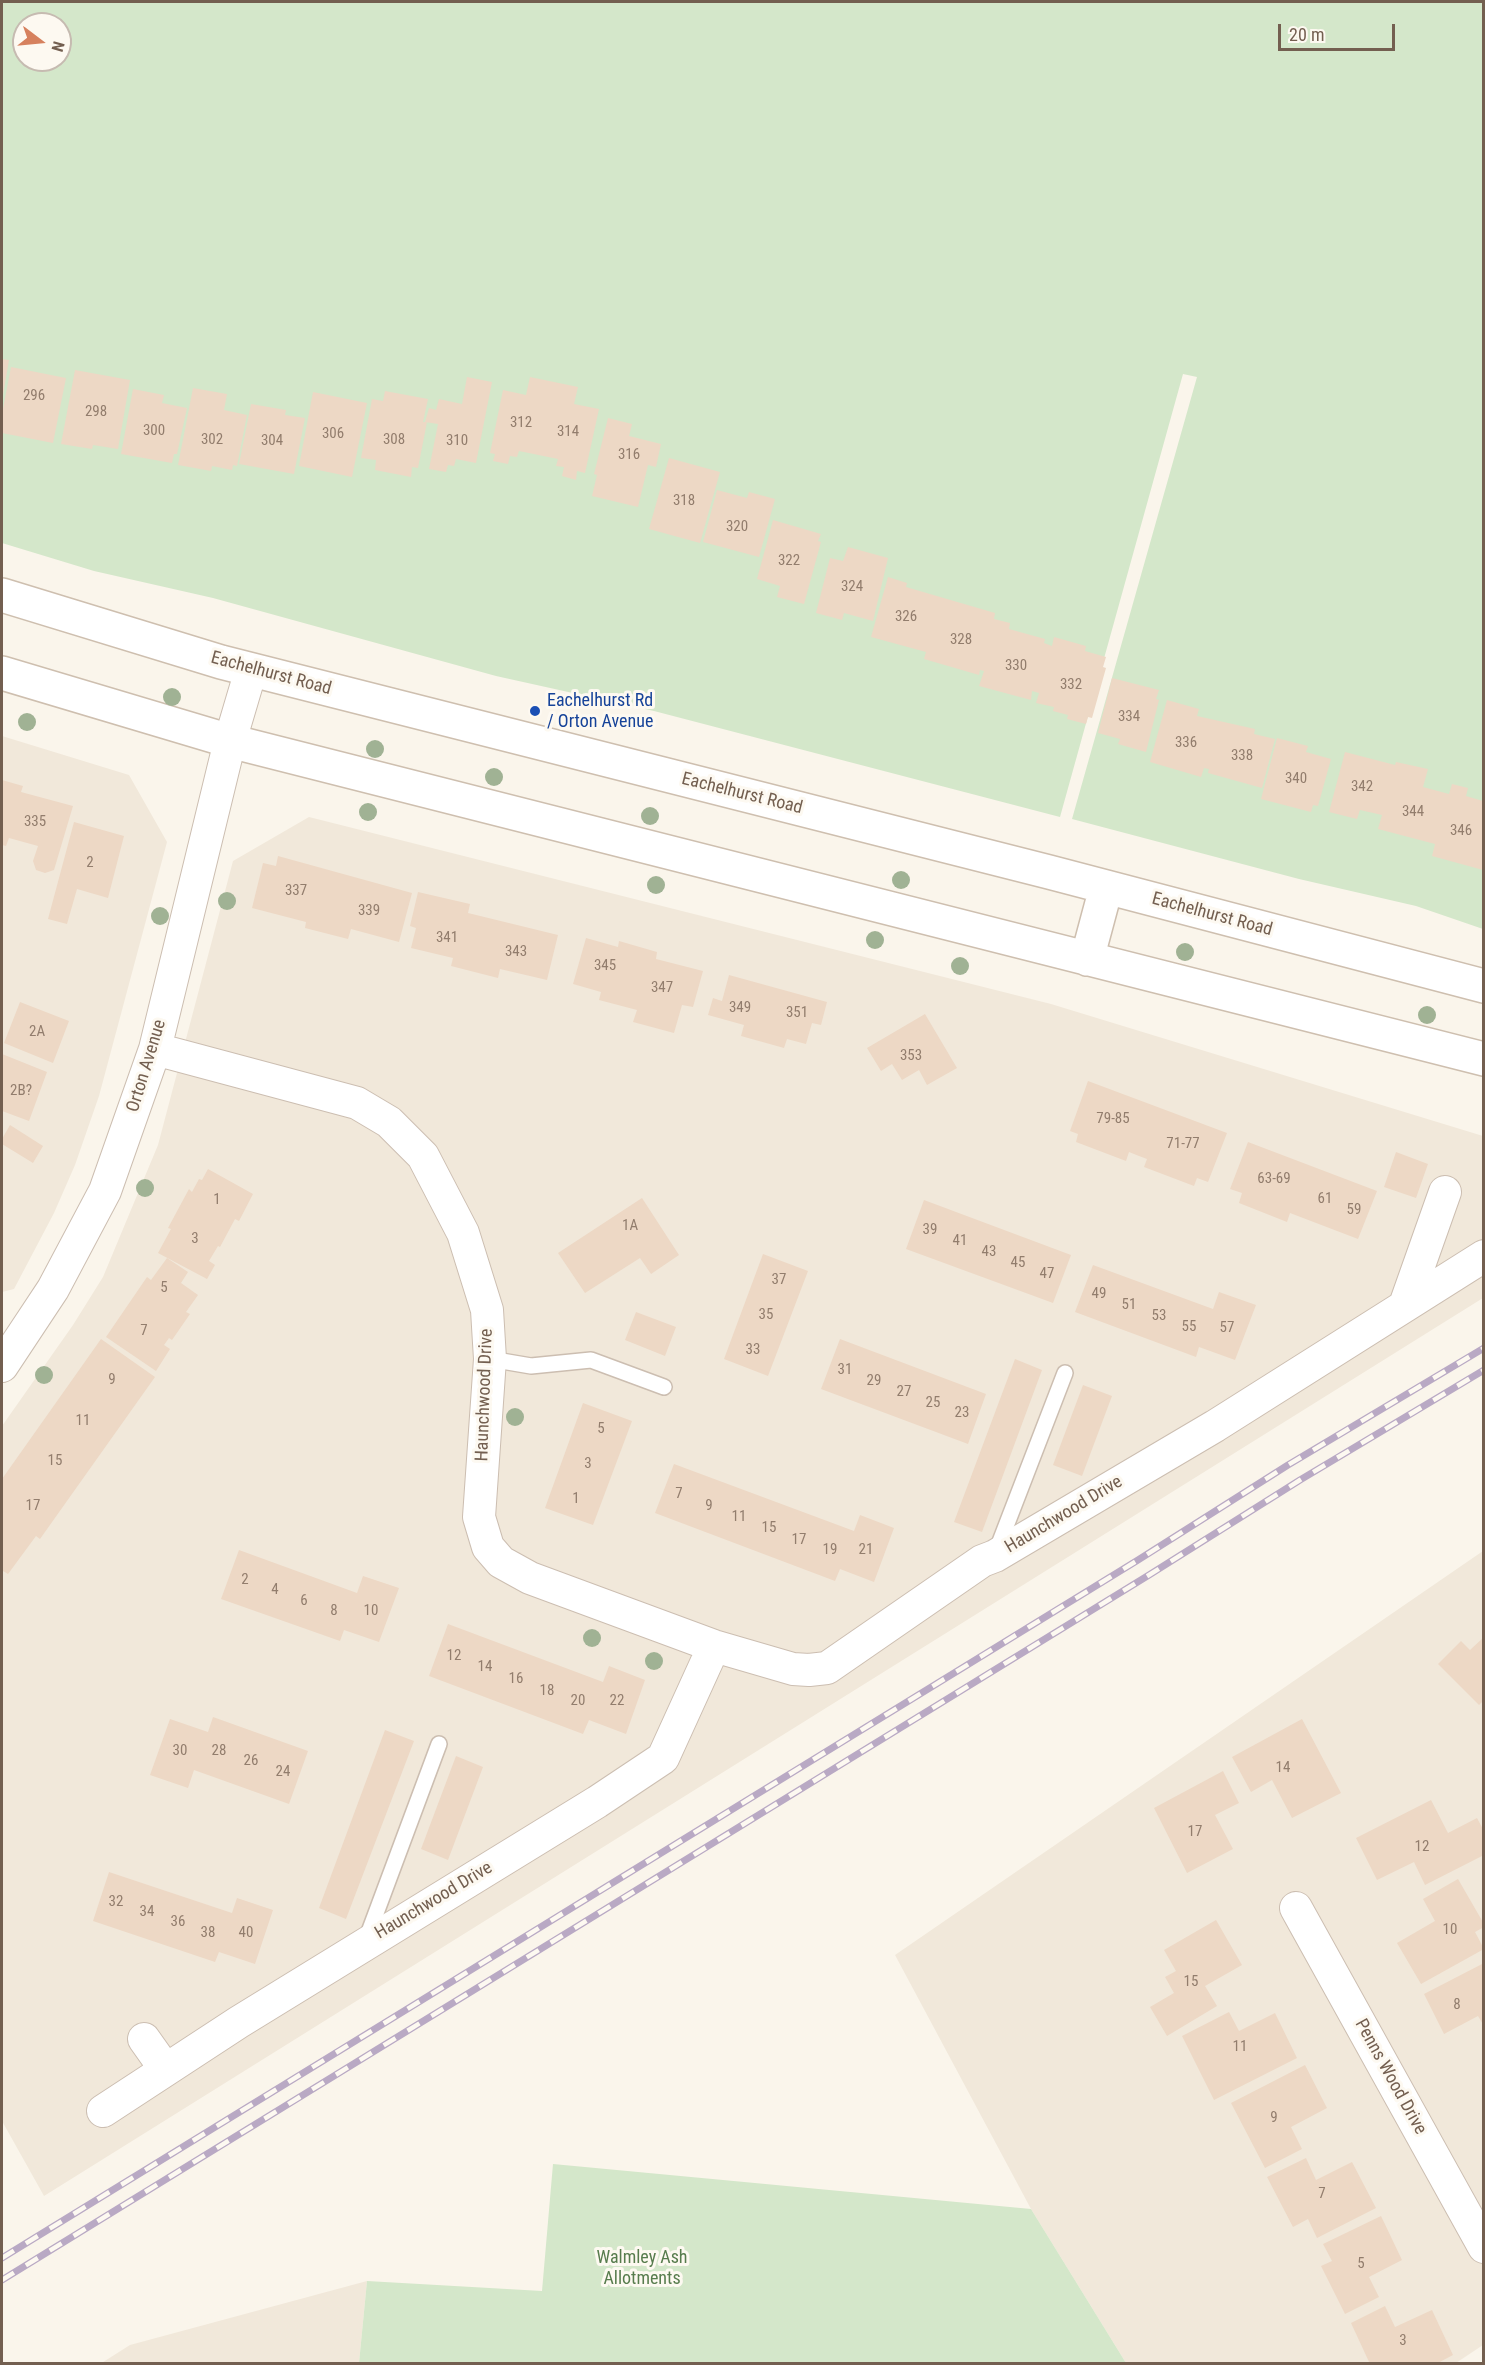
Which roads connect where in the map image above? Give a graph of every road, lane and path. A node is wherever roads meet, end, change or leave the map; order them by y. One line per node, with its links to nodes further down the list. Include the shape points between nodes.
1 (2, 595): 2 (main road, Eachelhurst Road)
2 (251, 670): 4 (street, Orton Avenue); 5 (main road, Eachelhurst Road)
3 (2, 673): 4 (main road)
4 (230, 741): 6 (main road); 8 (street, Orton Avenue)
5 (1106, 888): 6 (main road); 7 (main road, Eachelhurst Road)
6 (1087, 959): 9 (main road)
7 (1484, 986)
8 (155, 1049): 13 (street, Haunchwood Drive, via 357,1103 389,1122 423,1156 463,1233 488,1310); 14 (street, Orton Avenue, via 105,1191 53,1289)
9 (1484, 1059)
10 (1445, 1192): 12 (street)
11 (1484, 1256): 12 (street, Haunchwood Drive)
12 (1405, 1305): 17 (street, Haunchwood Drive, via 1215,1425)
13 (490, 1359): 16 (lane, via 531,1366 591,1360); 18 (street, Haunchwood Drive, via 479,1516 488,1547 501,1562 530,1578)
14 (2, 1366)
15 (1065, 1373): 17 (lane)
16 (664, 1387)
17 (995, 1556): 18 (street, Haunchwood Drive, via 982,1561 826,1668 793,1669)
18 (714, 1646): 21 (street, Haunchwood Drive, via 663,1758)
19 (439, 1744): 21 (lane)
20 (1296, 1908): 25 (street, Penns Wood Drive)
21 (365, 1943): 23 (street, Haunchwood Drive)
22 (144, 2039): 23 (street)
23 (166, 2070): 24 (street, Haunchwood Drive)
24 (103, 2111)
25 (1484, 2247)

